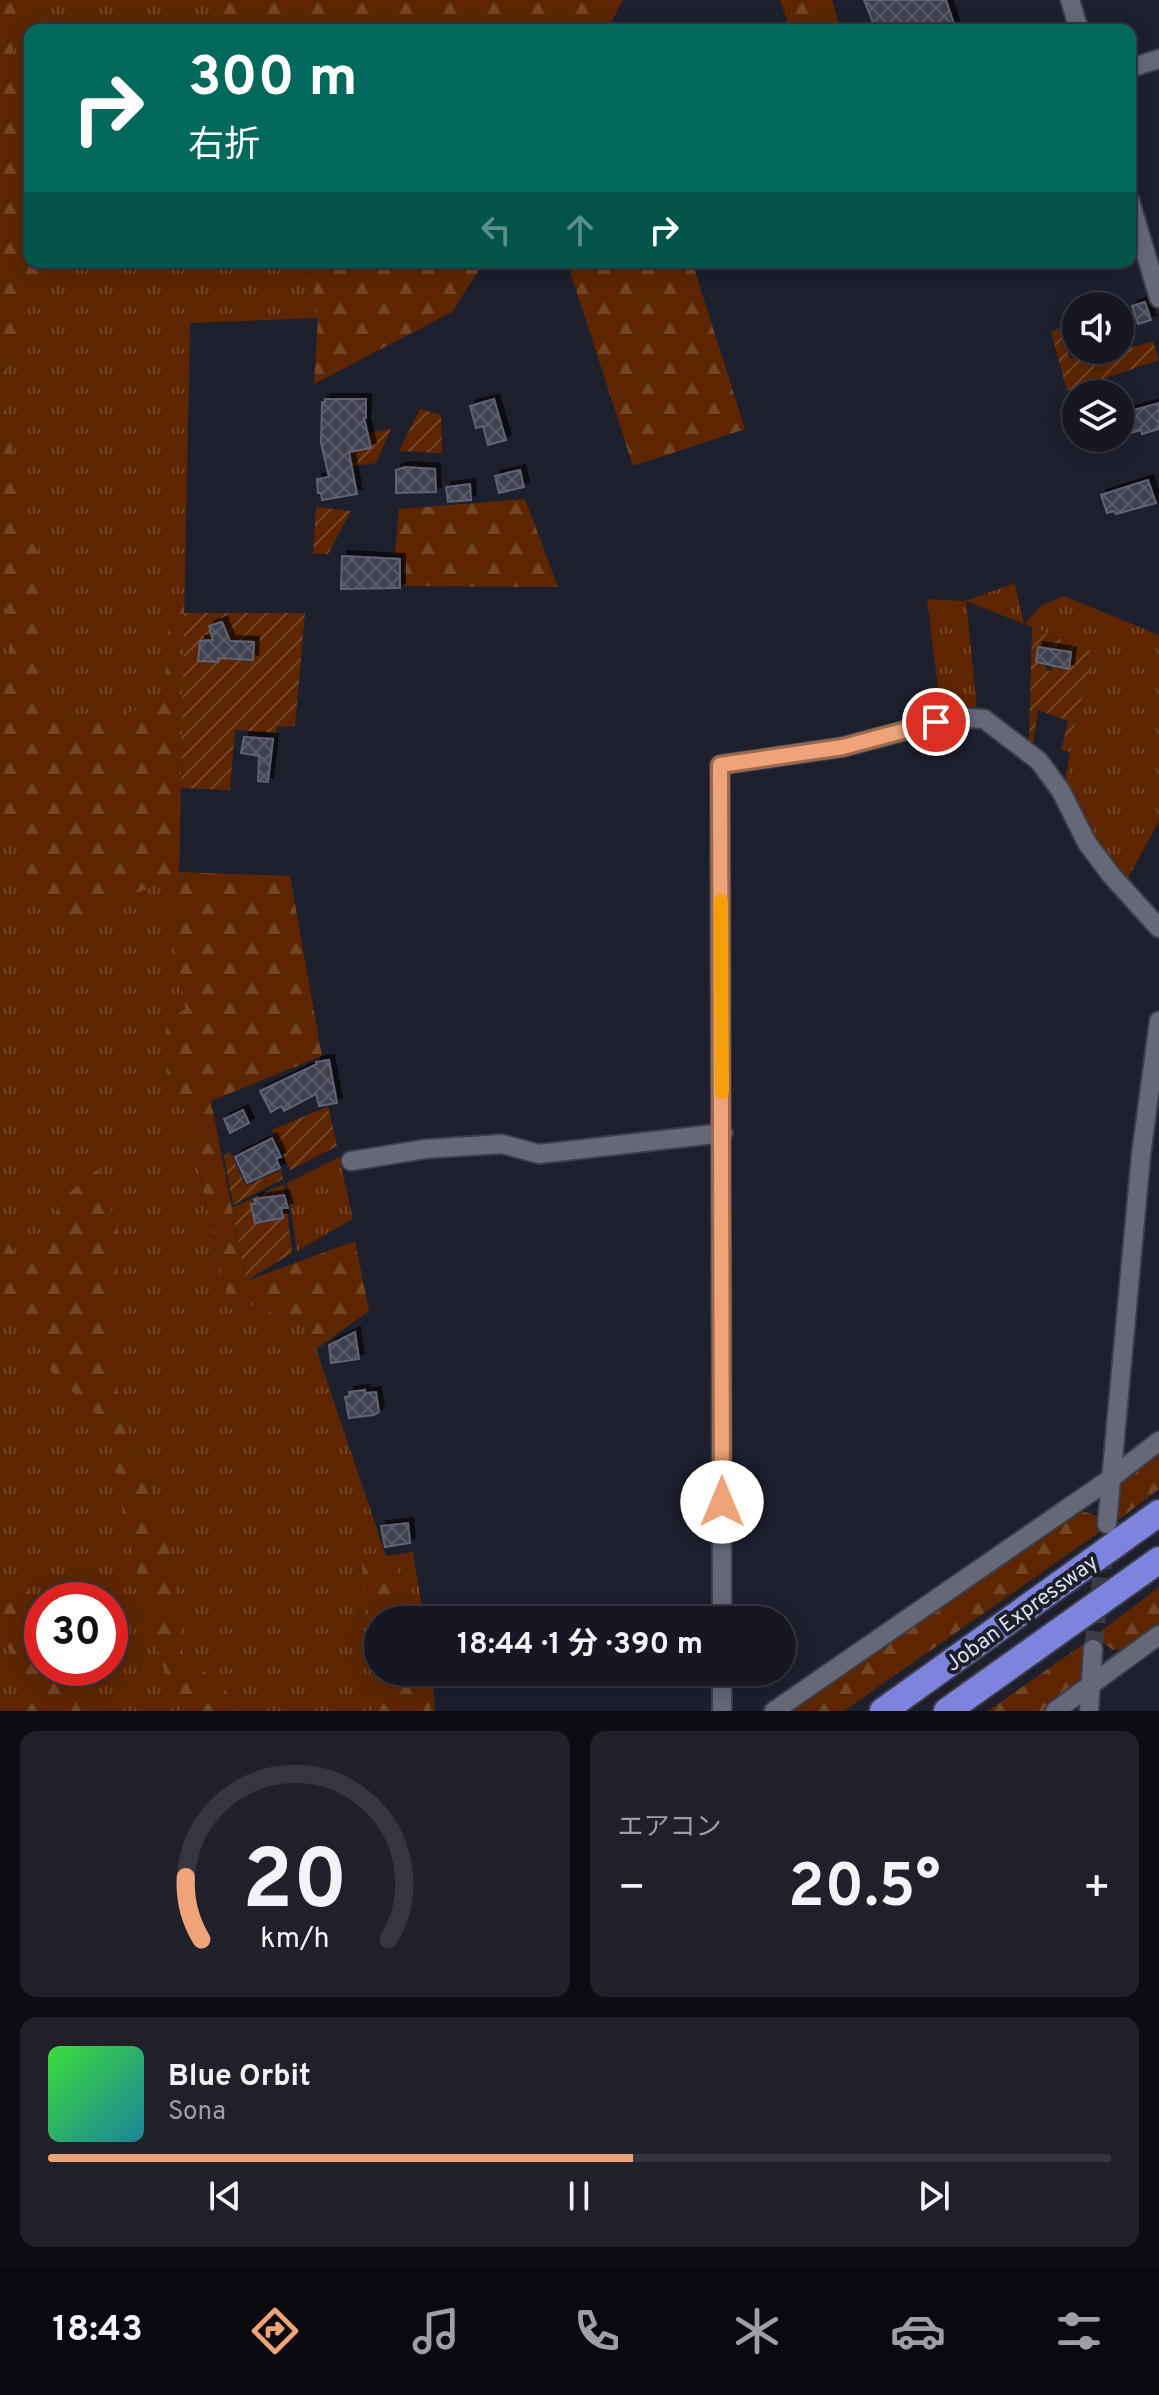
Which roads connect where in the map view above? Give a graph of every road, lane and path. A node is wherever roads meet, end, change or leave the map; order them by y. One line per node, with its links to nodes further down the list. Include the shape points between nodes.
1 (1070, 0): 2 (street)
2 (1077, 24)
3 (1159, 59): 4 (street)
4 (1136, 66)
5 (1136, 221): 6 (street)
6 (1159, 298)
7 (1159, 928): 9 (street, via 1087,843 1039,761 984,719 957,717 843,747 720,765)
8 (1159, 1021): 12 (street)
9 (723, 1133): 10 (street, via 539,1154 502,1144); 16 (street)
10 (351, 1161)
11 (1159, 1441): 12 (street)
12 (1110, 1479): 14 (street); 22 (street)
13 (1159, 1513): 23 (highway, Joban Expressway)
14 (1107, 1524)
15 (1159, 1560): 24 (highway, Joban Expressway)
16 (722, 1606)
17 (1159, 1635): 19 (street)
18 (1093, 1649): 19 (street)
19 (1092, 1684): 25 (street); 26 (street)
20 (722, 1686): 21 (street)
21 (722, 1711)
22 (774, 1711)
23 (883, 1711)
24 (947, 1711)
25 (1055, 1711)
26 (1089, 1711)

